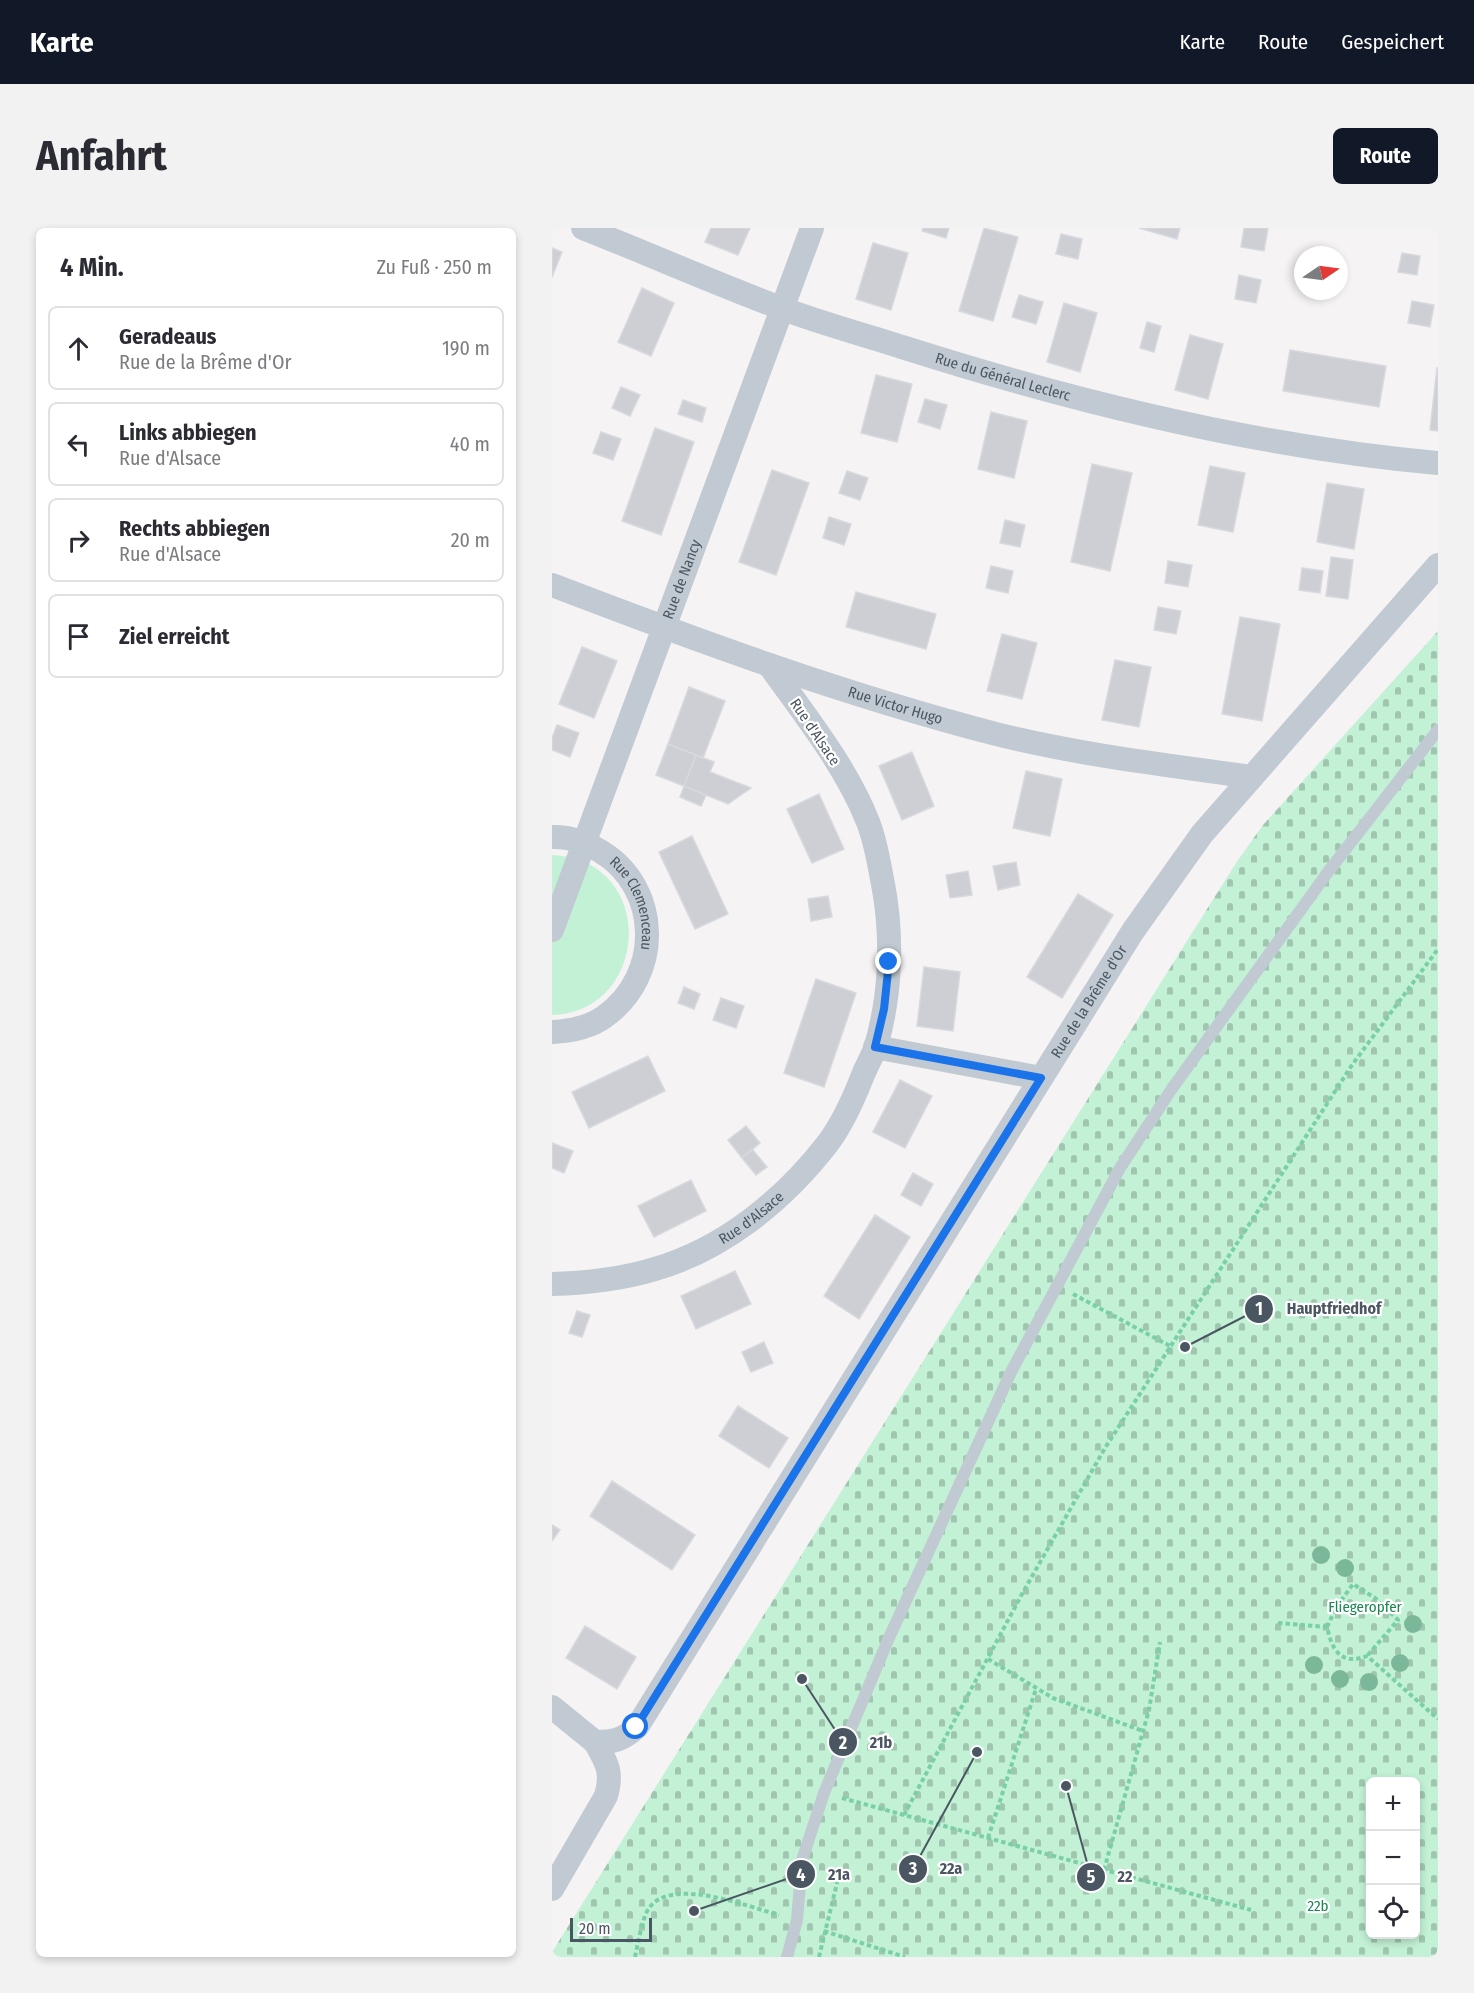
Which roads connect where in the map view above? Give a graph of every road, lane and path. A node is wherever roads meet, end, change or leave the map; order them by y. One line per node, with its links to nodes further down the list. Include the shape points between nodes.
1 (583, 228): 3 (street, Rue du Général Leclerc)
2 (813, 228): 3 (street, Rue de Nancy)
3 (782, 309): 4 (street, Rue du Général Leclerc, via 965,367 1087,400 1275,442); 7 (street, Rue de Nancy)
4 (1438, 463)
5 (1438, 565): 10 (street, Rue de la Brême d'Or)
6 (552, 585): 7 (street, Rue Victor Hugo)
7 (663, 628): 8 (street, Rue Victor Hugo); 12 (street, Rue de Nancy)
8 (770, 665): 10 (street, Rue Victor Hugo, via 905,709 998,734 1093,754); 16 (street, Rue d'Alsace, via 855,794 874,842 888,911 889,962)
9 (1438, 730): 19 (lane, via 1328,872 1170,1090 1120,1168)
10 (1252, 777): 17 (street, Rue de la Brême d'Or, via 1181,861)
11 (552, 837): 12 (street, Rue Clemenceau)
12 (586, 843): 13 (street, Rue de Nancy); 15 (street, Rue Clemenceau, via 612,858 632,881 645,909 648,940 641,970 626,997 604,1017 576,1030)
13 (552, 930)
14 (1438, 949): 20 (path, via 1352,1065)
15 (552, 1032)
16 (875, 1047): 17 (street); 18 (street, Rue d'Alsace, via 829,1141 791,1187 744,1225 704,1250 655,1269 606,1280)
17 (1041, 1078): 32 (street, Rue de la Brême d'Or, via 636,1727 626,1737)
18 (552, 1284)
19 (1057, 1286): 20 (path); 33 (lane, via 968,1465)
20 (1170, 1346): 25 (path, via 1088,1478)
21 (1278, 1623): 22 (path)
22 (1327, 1628): 24 (path, via 1331,1645 1340,1656 1355,1660); 24 (path, via 1353,1584 1375,1598 1398,1620)
23 (1160, 1642): 31 (path)
24 (1367, 1656): 28 (path)
25 (988, 1659): 26 (path); 34 (path)
26 (1036, 1689): 31 (path); 35 (path)
27 (552, 1707): 29 (street)
28 (1438, 1719)
29 (577, 1727): 30 (street); 32 (street)
30 (552, 1729)
31 (1143, 1731): 36 (path)
32 (595, 1742): 38 (street, via 609,1766 606,1796)
33 (824, 1793): 34 (path); 40 (lane, via 802,1860)
34 (904, 1815): 35 (path)
35 (988, 1838): 36 (path)
36 (1104, 1870): 39 (path)
37 (840, 1871): 41 (path)
38 (552, 1889)
39 (1251, 1910)
40 (797, 1920): 42 (path, via 701,1894 668,1896 656,1900 647,1910); 43 (lane)
41 (824, 1932): 44 (path); 45 (path)
42 (635, 1957)
43 (787, 1957)
44 (819, 1957)
45 (905, 1957)

